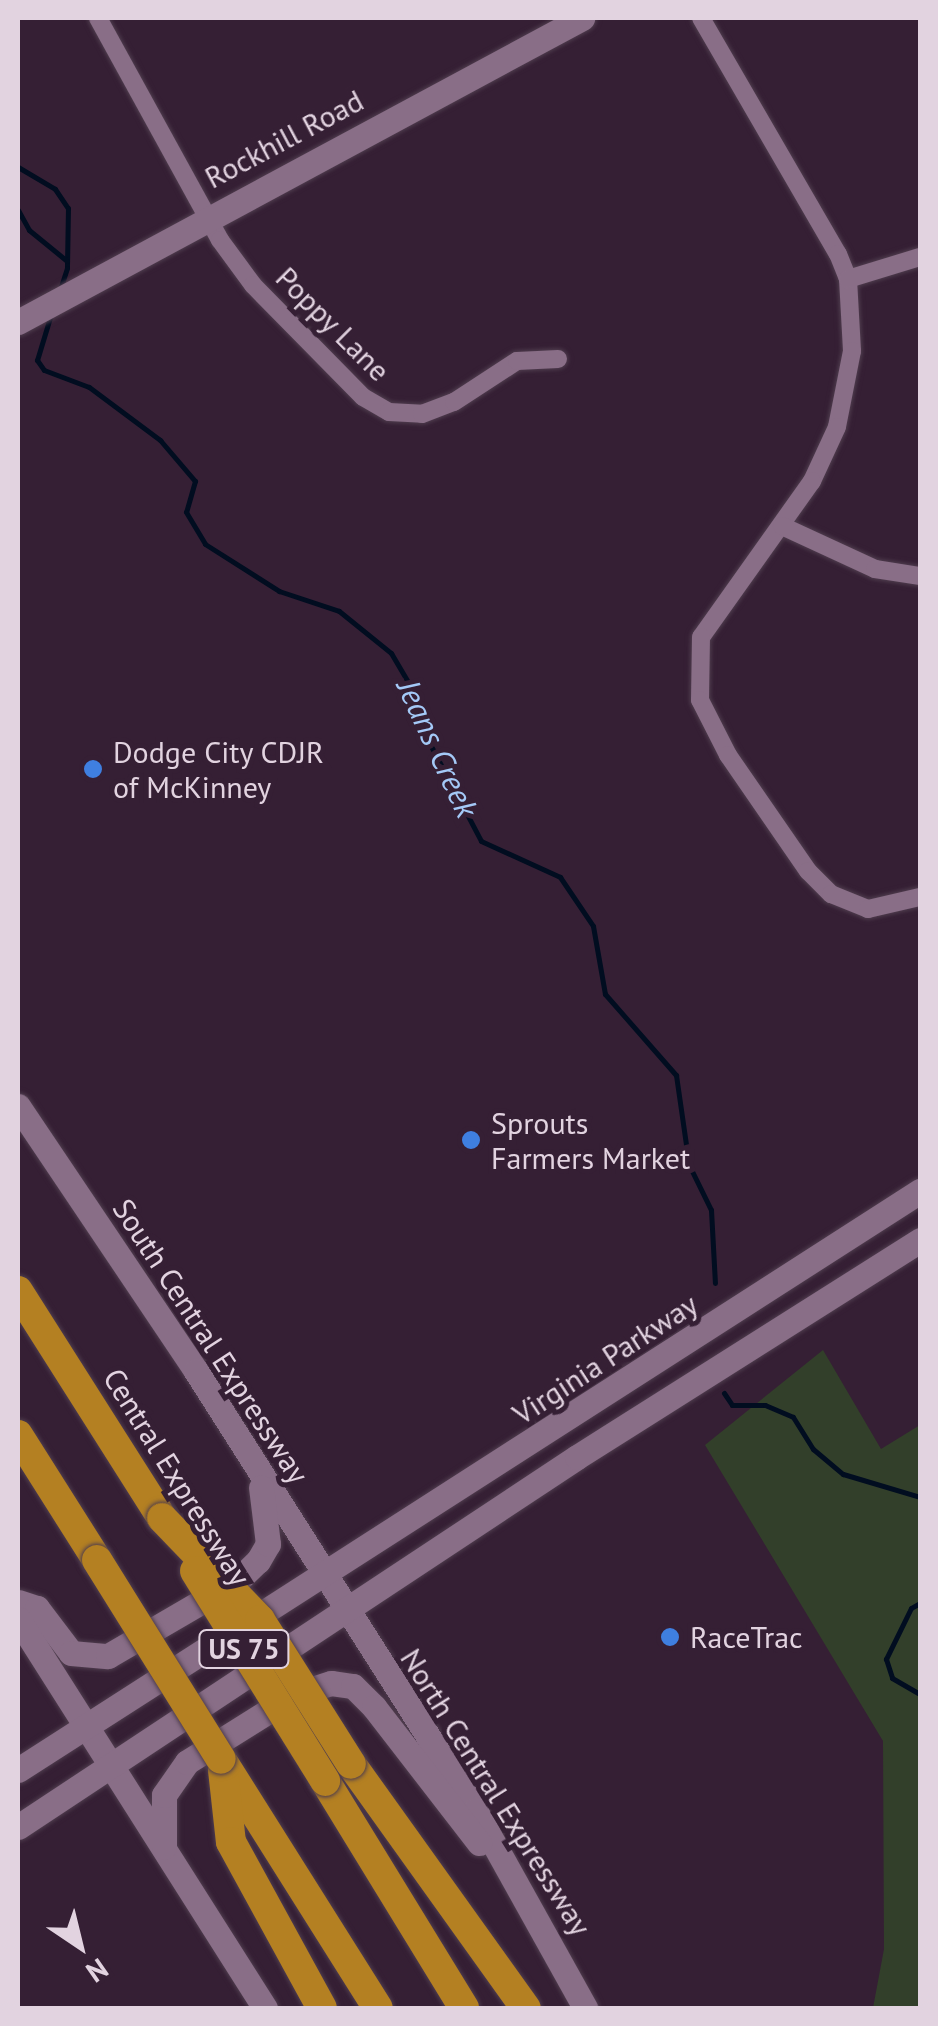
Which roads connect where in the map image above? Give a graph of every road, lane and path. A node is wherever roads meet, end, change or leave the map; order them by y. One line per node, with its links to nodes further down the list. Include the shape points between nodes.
1 (98, 18): 4 (street, Poppy Lane, via 147,98)
2 (582, 18): 4 (main road, Rockhill Road)
3 (701, 18): 6 (street, via 803,187)
4 (205, 218): 7 (main road, Rockhill Road); 8 (street, Poppy Lane, via 269,303 351,387 389,412 435,411 517,361)
5 (920, 258): 6 (street)
6 (848, 280): 9 (street, via 852,351 840,415 812,481)
7 (18, 322)
8 (558, 360)
9 (782, 526): 10 (street, via 874,570); 11 (street, via 701,638 700,700 728,755 808,871 832,894 868,909)
10 (920, 576)
11 (920, 897)
12 (18, 1106): 17 (main road, South Central Expressway)
13 (920, 1192): 19 (main road, Virginia Parkway)
14 (920, 1240): 21 (main road, via 577,1457)
15 (18, 1291): 18 (highway, Central Expressway / US 75)
16 (18, 1435): 24 (highway, US 75, bridge)
17 (260, 1480): 19 (main road, South Central Expressway); 20 (main road, via 268,1544 258,1561 237,1581 108,1656 70,1653 37,1608)
18 (162, 1518): 33 (highway, Central Expressway / US 75, bridge); 34 (highway, bridge, via 260,1620 352,1764)
19 (324, 1579): 21 (main road, South Central Expressway); 23 (main road, Virginia Parkway)
20 (18, 1602)
21 (346, 1614): 25 (main road); 29 (main road, North Central Expressway)
22 (18, 1619): 23 (main road)
23 (88, 1727): 25 (main road); 26 (main road, Virginia Parkway)
24 (222, 1759): 31 (highway, via 232,1842); 32 (highway, US 75)
25 (112, 1766): 27 (main road); 28 (main road)
26 (18, 1770)
27 (18, 1827)
28 (164, 1846): 29 (main road, via 164,1796 187,1762 294,1695 331,1683 353,1686); 30 (main road)
29 (546, 1930): 35 (main road, North Central Expressway)
30 (266, 2008)
31 (322, 2008)
32 (378, 2008)
33 (464, 2008)
34 (526, 2008)
35 (585, 2008)

